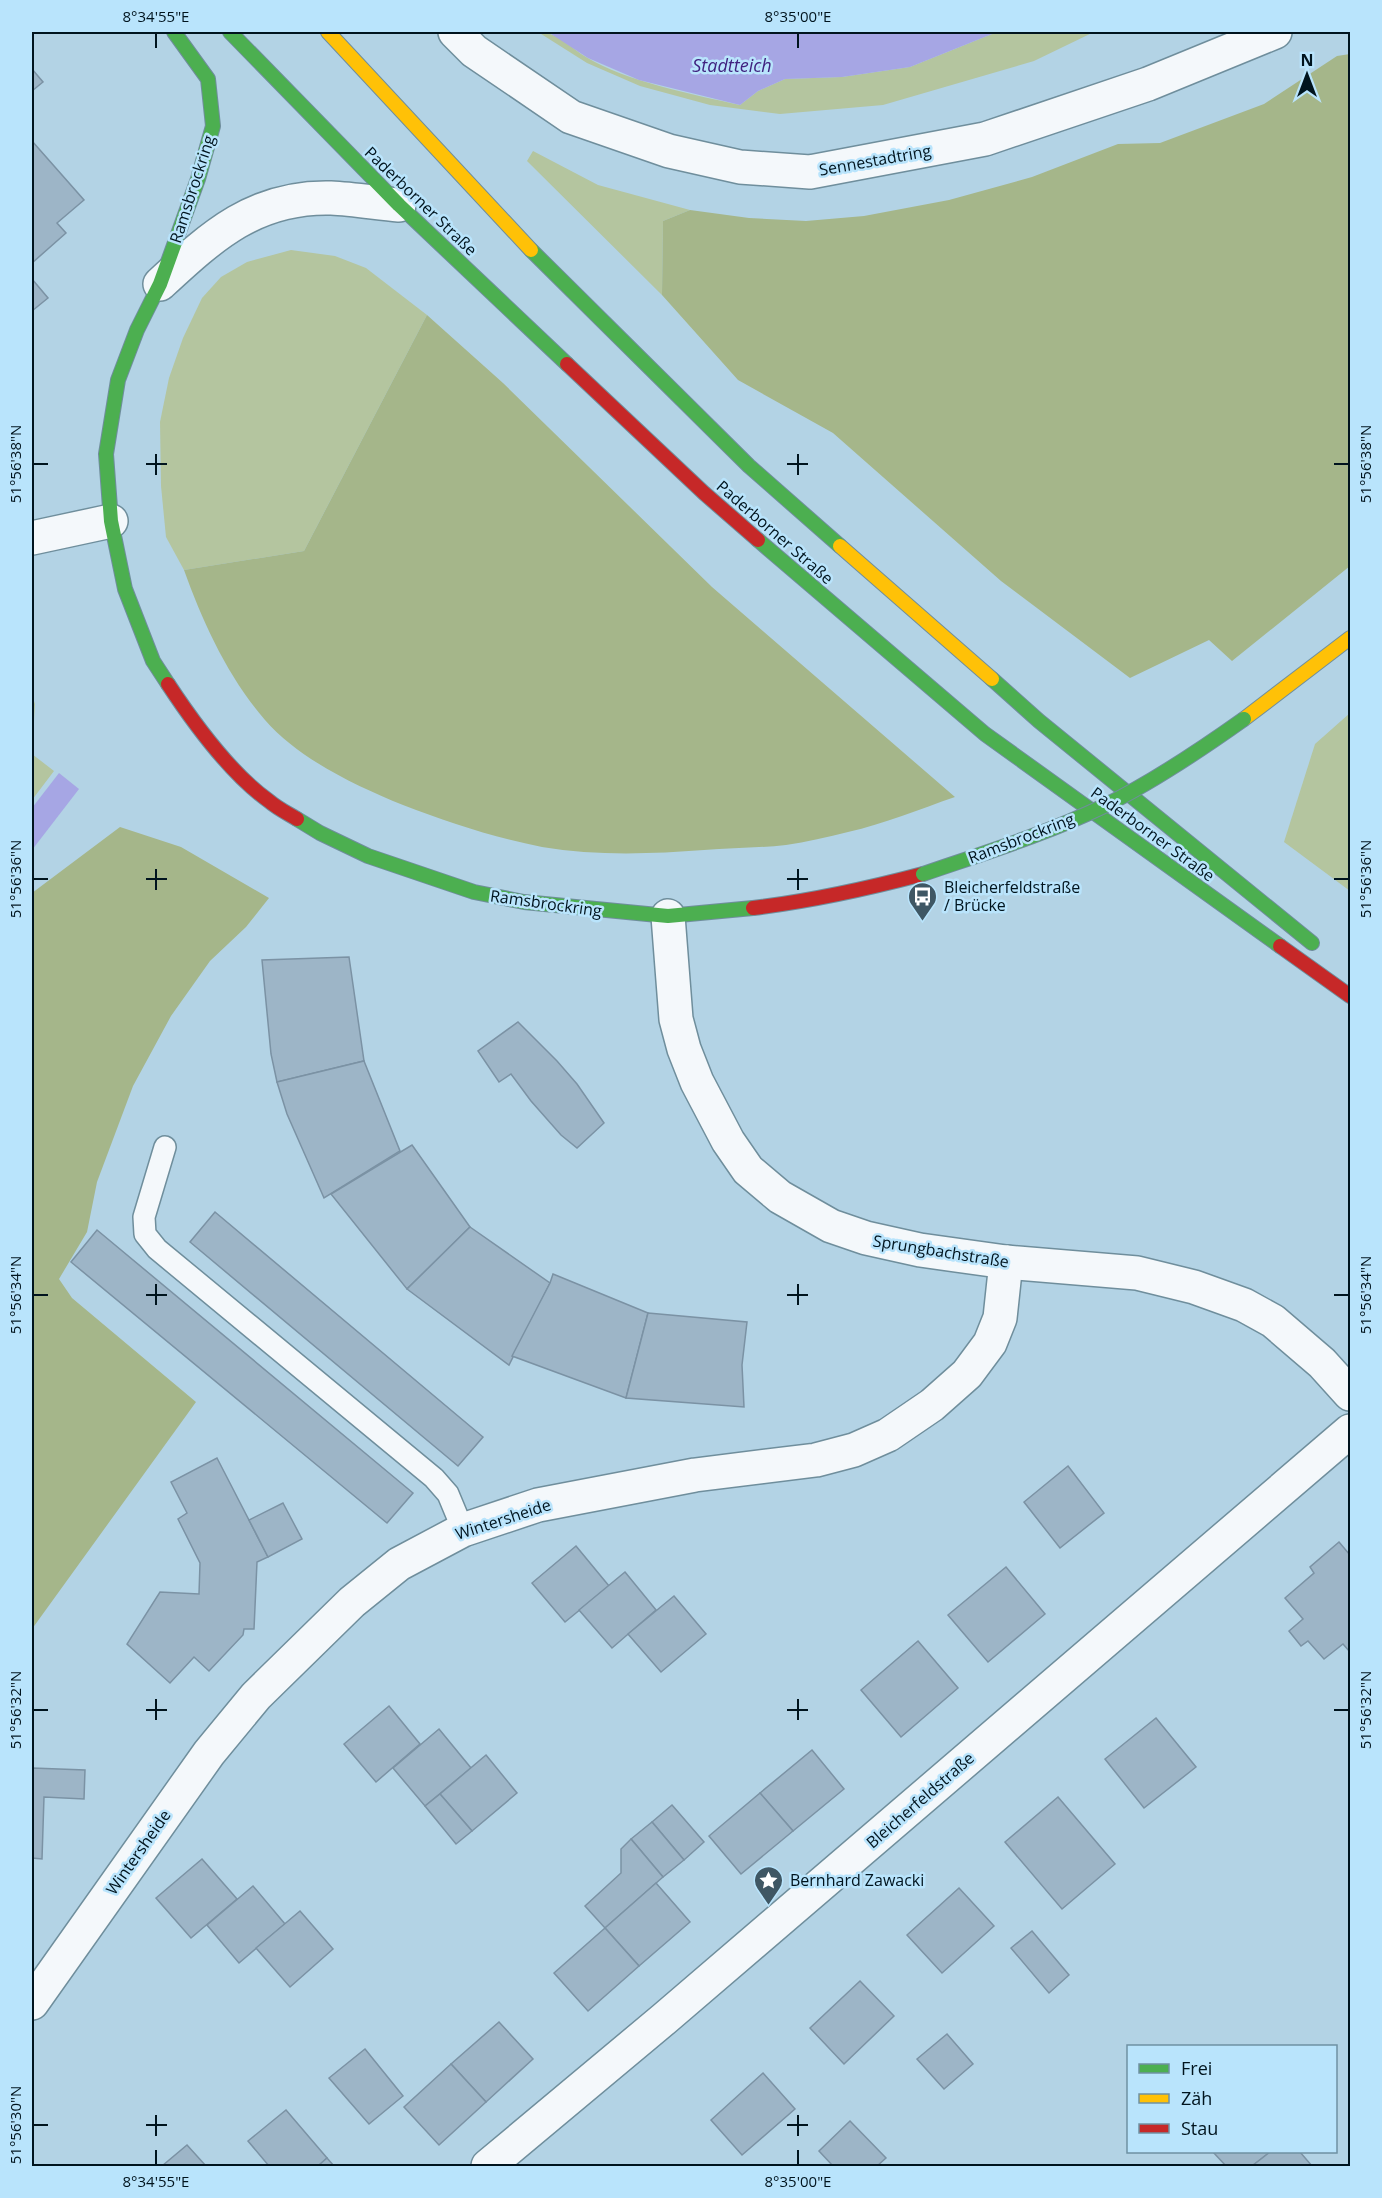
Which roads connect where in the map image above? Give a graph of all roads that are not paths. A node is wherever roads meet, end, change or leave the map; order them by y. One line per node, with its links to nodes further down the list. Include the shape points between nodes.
1 (174, 32): 7 (main road, Ramsbrockring, via 208,79 213,126)
2 (230, 32): 6 (main road, Paderborner Straße)
3 (328, 32): 12 (main road, Paderborner Straße, via 513,233 749,466 1039,721)
4 (455, 32): 5 (street, Sennestadtring, via 474,51 571,117 669,151 740,167 810,172 985,139 1148,84)
5 (1275, 32)
6 (399, 205): 7 (street, Ramsbrockring, via 329,198 286,202 253,212 208,240); 13 (main road, Paderborner Straße, via 704,493 985,734)
7 (160, 284): 8 (main road, Ramsbrockring, via 118,381 106,454)
8 (111, 521): 9 (street); 11 (main road, Ramsbrockring, via 125,589 153,661 214,747 268,801 368,856 474,892 524,902)
9 (32, 537)
10 (1350, 638): 11 (main road, Ramsbrockring, bridge, via 1194,754 1102,807 923,874 856,892)
11 (668, 916): 15 (street, Sprungbachstraße, via 676,1020 684,1049 728,1141 748,1170 780,1197 831,1226 920,1250)
12 (1323, 952)
13 (1350, 996)
14 (165, 1147): 18 (lane, via 144,1217 145,1234 157,1249 434,1478 448,1494)
15 (1006, 1262): 16 (street, Sprungbachstraße, via 1137,1273 1244,1305 1291,1336); 18 (street, Wintersheide, via 1000,1318 990,1343 967,1374 932,1405 888,1435 854,1450 816,1460 610,1490 538,1505)
16 (1350, 1394)
17 (1350, 1431): 20 (street, Bleicherfeldstraße)
18 (463, 1530): 19 (street, Wintersheide, via 399,1564 352,1602 256,1696 209,1753)
19 (32, 2003)
20 (488, 2166)

